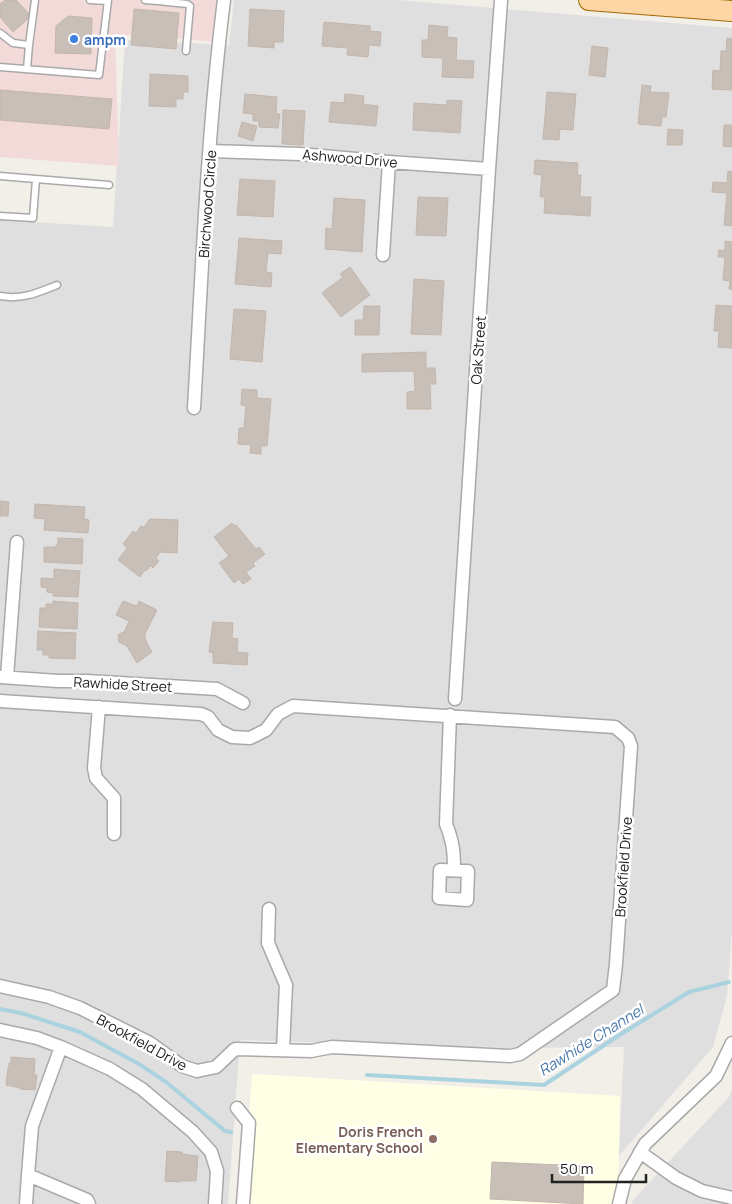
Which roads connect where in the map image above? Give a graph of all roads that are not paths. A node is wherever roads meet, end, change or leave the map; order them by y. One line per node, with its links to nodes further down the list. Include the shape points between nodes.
1 (35, 0): 12 (lane)
2 (90, 0): 8 (lane)
3 (146, 0): 4 (lane)
4 (158, 0): 13 (lane, via 190,6)
5 (224, 0): 16 (street, Birchwood Circle)
6 (502, 0): 18 (street, Oak Street)
7 (589, 0): 9 (main road)
8 (108, 1): 15 (lane, via 99,75)
9 (694, 4): 10 (main road)
10 (732, 12)
11 (0, 33): 12 (lane, via 12,43)
12 (29, 45): 15 (lane)
13 (186, 51)
14 (0, 68): 15 (lane)
15 (28, 70)
16 (210, 150): 17 (street, Ashwood Drive); 26 (street, Birchwood Circle)
17 (389, 162): 18 (street, Ashwood Drive); 23 (street)
18 (489, 169): 29 (street, Oak Street)
19 (0, 176): 20 (lane)
20 (36, 179): 21 (lane); 22 (lane, via 33,218)
21 (109, 185)
22 (0, 216)
23 (383, 254)
24 (56, 285): 25 (lane, via 30,296)
25 (0, 296)
26 (194, 408)
27 (18, 542): 28 (street)
28 (3, 677): 31 (street, Rawhide Street, via 217,689)
29 (455, 699)
30 (0, 701): 32 (street, Brookfield Drive)
31 (243, 703)
32 (99, 707): 33 (street, Brookfield Drive, via 201,714 225,734 250,738 266,730 278,714 293,706); 34 (street, via 94,768 96,778 114,798)
33 (450, 715): 35 (street, via 446,824 452,840); 41 (street, Brookfield Drive, via 614,727 628,738 631,746 613,990 520,1054 510,1056 332,1047 311,1051)
34 (114, 834)
35 (454, 870)
36 (269, 909): 41 (street, via 268,943 286,985)
37 (0, 986): 41 (street, Brookfield Drive, via 80,1008 150,1043 182,1066 197,1071 216,1066 235,1049)
38 (0, 1030): 40 (street)
39 (731, 1046): 43 (street, via 716,1076)
40 (61, 1047): 44 (street, via 32,1126); 48 (street, via 110,1069 142,1089 193,1132 211,1152 217,1171)
41 (282, 1049)
42 (237, 1108): 49 (street, via 249,1123)
43 (640, 1152): 45 (street, via 676,1178 702,1191); 50 (street, via 625,1179)
44 (28, 1175): 46 (street); 47 (street, via 87,1200)
45 (732, 1198)
46 (26, 1204)
47 (89, 1204)
48 (214, 1204)
49 (243, 1204)
50 (619, 1204)

